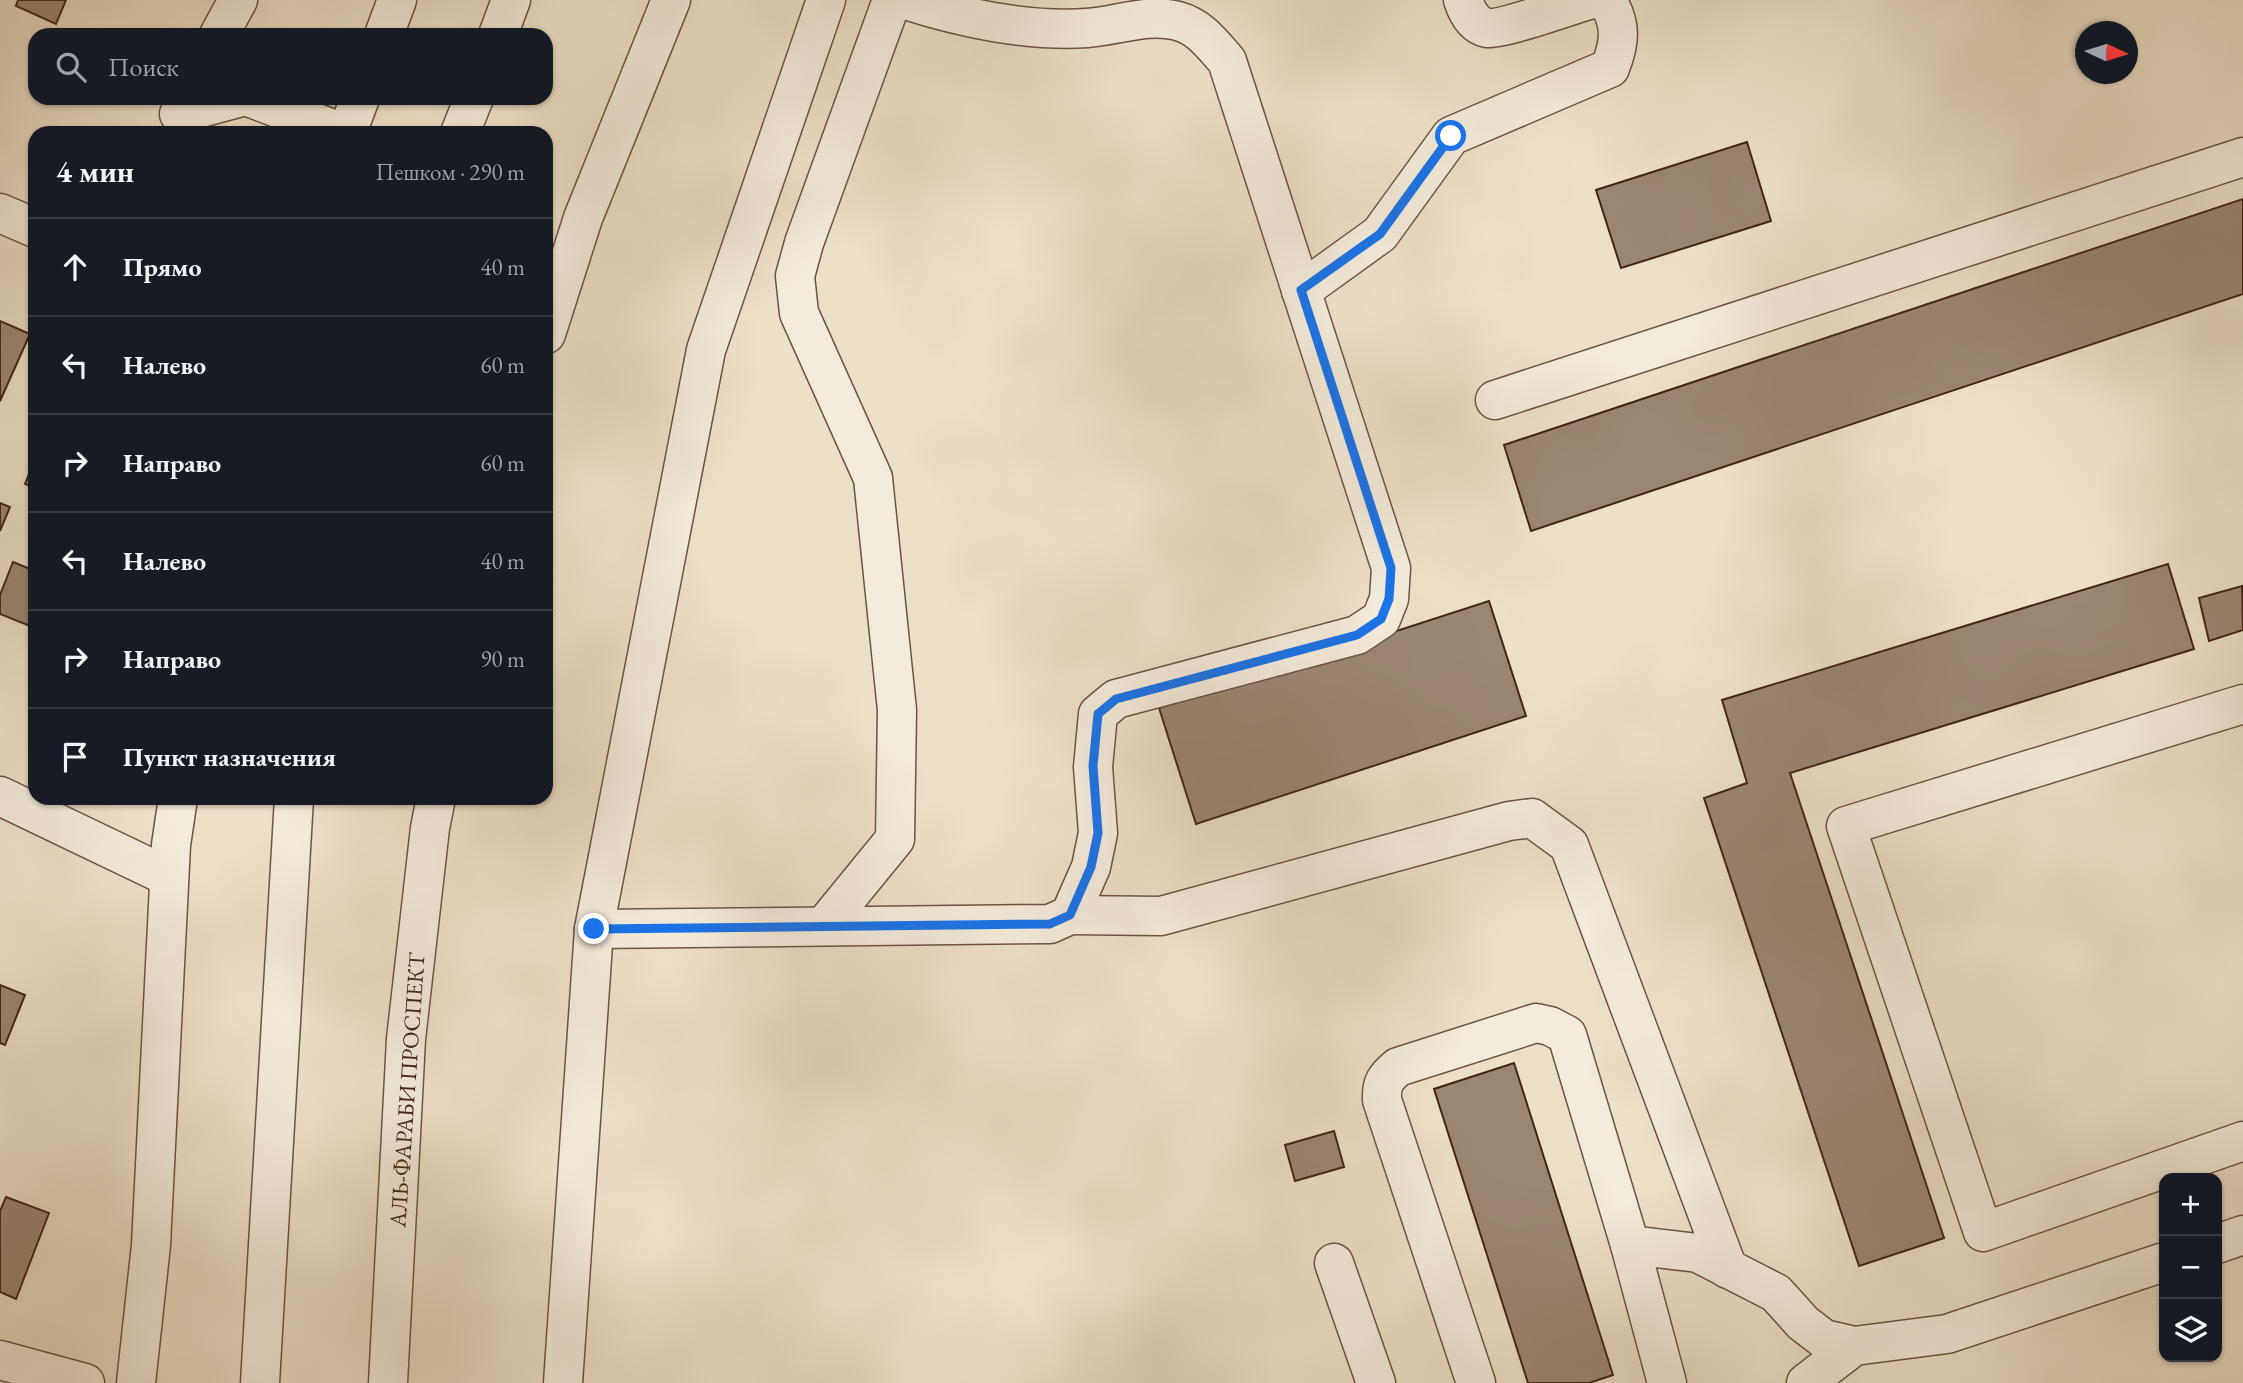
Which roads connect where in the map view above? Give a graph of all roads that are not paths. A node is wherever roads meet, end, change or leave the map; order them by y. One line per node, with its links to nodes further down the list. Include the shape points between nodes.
1 (213, 0): 14 (street)
2 (238, 0): 15 (street)
3 (397, 0): 16 (street)
4 (512, 0): 17 (street)
5 (671, 0): 30 (street, via 583,218)
6 (826, 0): 40 (street, via 706,350)
7 (892, 0): 39 (street, via 795,276 800,313 873,478 897,710 895,839)
8 (906, 0): 12 (street)
9 (1463, 0): 10 (street, via 1476,22 1489,28)
10 (1589, 0)
11 (1606, 0): 29 (street, via 1615,13 1619,45 1610,68 1451,136 1380,234)
12 (944, 6): 13 (street, via 1035,28 1087,28)
13 (1143, 9): 29 (street, via 1204,33 1227,61)
14 (218, 28)
15 (223, 28)
16 (387, 28)
17 (501, 28)
18 (213, 105): 22 (street)
19 (270, 105): 23 (street)
20 (357, 105): 24 (street)
21 (471, 105): 25 (street)
22 (177, 115)
23 (326, 126)
24 (348, 126)
25 (463, 126)
26 (2243, 158): 31 (street)
27 (0, 213): 28 (street)
28 (28, 225)
29 (1301, 290): 38 (street, via 1391,568 1389,599 1381,619 1357,635 1116,699 1098,714 1093,766 1098,833 1091,867)
30 (553, 312)
31 (1494, 400)
32 (2243, 704): 41 (street, via 1846,826 1983,1232)
33 (0, 796): 37 (street)
34 (177, 805): 37 (street)
35 (294, 805): 52 (street)
36 (435, 805): 53 (street, АЛЬ-ФАРАБИ ПРОСПЕКТ, via 406,1039)
37 (169, 877): 51 (street, via 150,1245)
38 (1070, 915): 39 (street, via 1050,924); 47 (street, via 1161,916 1532,818 1569,845)
39 (824, 926): 40 (street)
40 (594, 929): 54 (street)
41 (2243, 1141)
42 (2243, 1235): 43 (street)
43 (2222, 1242)
44 (1630, 1245): 47 (street, via 1698,1253); 56 (street, via 1567,1035 1536,1023 1398,1067 1385,1077 1382,1100); 57 (street)
45 (1334, 1263): 55 (street)
46 (2159, 1264): 48 (street, via 1947,1334)
47 (1728, 1269): 48 (street, via 1776,1293 1824,1339)
48 (1854, 1346): 58 (street)
49 (0, 1360): 50 (street)
50 (85, 1383)
51 (136, 1383)
52 (260, 1383)
53 (388, 1383)
54 (563, 1383)
55 (1376, 1383)
56 (1476, 1383)
57 (1667, 1383)
58 (1806, 1383)

